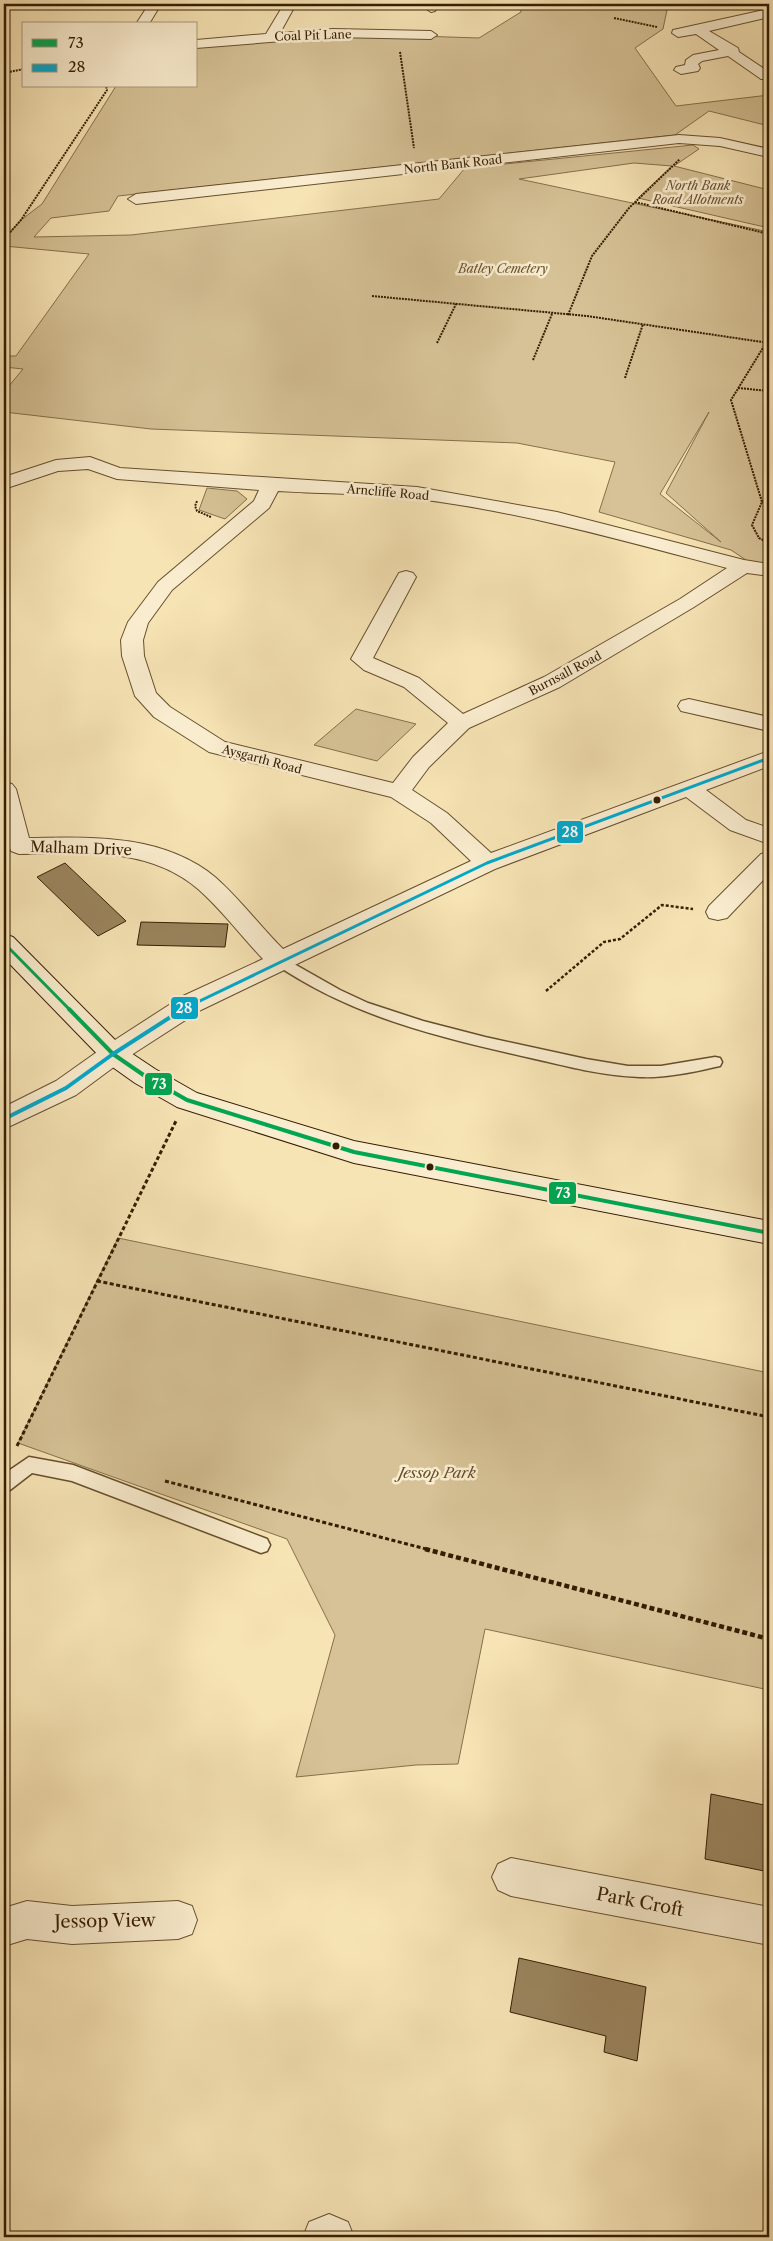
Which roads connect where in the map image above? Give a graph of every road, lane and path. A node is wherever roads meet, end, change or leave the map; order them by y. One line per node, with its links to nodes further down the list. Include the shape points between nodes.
1 (155, 4): 5 (street)
2 (290, 4): 10 (street)
3 (769, 13): 6 (street)
4 (614, 18): 7 (path)
5 (143, 22)
6 (699, 30): 7 (street); 12 (street)
7 (675, 33)
8 (398, 34): 9 (street, Coal Pit Lane); 10 (street, Coal Pit Lane); 20 (path)
9 (431, 35)
10 (272, 36): 11 (street, Coal Pit Lane)
11 (198, 44)
12 (733, 51): 14 (street, via 698,58 691,63 693,68); 15 (street)
13 (22, 69): 16 (path)
14 (681, 70)
15 (764, 70)
16 (4, 73)
17 (106, 88): 24 (path, via 26,212)
18 (700, 139): 19 (street, North Bank Road); 20 (street, North Bank Road); 22 (path)
19 (769, 153)
20 (417, 168): 21 (street, North Bank Road)
21 (136, 199)
22 (635, 202): 23 (path); 28 (path, via 592,256)
23 (769, 234)
24 (4, 239)
25 (372, 296): 26 (path)
26 (456, 304): 27 (path); 32 (path)
27 (552, 314): 28 (path); 33 (path)
28 (568, 315): 29 (path)
29 (643, 324): 31 (path); 34 (path)
30 (769, 338): 31 (path)
31 (768, 342): 35 (path)
32 (437, 343)
33 (533, 360)
34 (625, 378)
35 (738, 388): 36 (path); 41 (path, via 730,400)
36 (769, 392)
37 (205, 479): 38 (street, Arncliffe Road, via 117,472 90,463 73,463); 39 (street, Arncliffe Road); 42 (path, via 195,506 197,511)
38 (4, 484)
39 (272, 485): 42 (street, Aysgarth Road, via 262,504); 44 (street, Arncliffe Road, via 417,493 487,504 557,518)
40 (769, 500): 41 (path)
41 (762, 502): 43 (path, via 752,525 759,538)
42 (236, 525): 53 (street, Aysgarth Road, via 165,586 138,622 132,640 133,656 146,696 162,712 217,747)
43 (769, 543)
44 (743, 566): 45 (street, Arncliffe Road); 48 (street, Burnsall Road, via 687,603 552,682)
45 (769, 570)
46 (406, 577): 48 (street, via 362,658 369,665 404,678)
47 (688, 706): 49 (street)
48 (462, 723): 53 (street, Burnsall Road, via 420,762)
49 (769, 724)
50 (769, 758): 51 (street)
51 (690, 789): 54 (street, via 738,825); 57 (street)
52 (4, 790): 55 (street, Malham Drive)
53 (398, 792): 57 (street, Aysgarth Road, via 439,818)
54 (769, 836)
55 (11, 847): 60 (street, Malham Drive, via 110,846 139,850 166,859 205,883)
56 (769, 860): 58 (street)
57 (487, 862): 60 (street)
58 (718, 912): 61 (path, via 662,906 620,939 604,942)
59 (4, 942): 62 (street)
60 (280, 961): 62 (street, via 192,1003); 63 (lane, via 304,979 375,1013 457,1035 629,1071 673,1070)
61 (546, 991)
62 (113, 1054): 64 (street); 65 (street, via 66,1088)
63 (715, 1062)
64 (187, 1100): 66 (street, via 354,1152); 67 (path)
65 (4, 1119)
66 (769, 1233)
67 (97, 1281): 68 (path); 69 (path)
68 (769, 1417)
69 (18, 1443): 70 (path); 71 (path)
70 (28, 1445)
71 (15, 1450)
72 (163, 1480): 75 (path)
73 (4, 1484): 74 (lane, via 29,1465 73,1473)
74 (261, 1545)
75 (769, 1639)
76 (511, 1877): 78 (street, Park Croft)
77 (178, 1920): 79 (street, Jessop View, via 72,1925 27,1920)
78 (769, 1926)
79 (4, 1927)
80 (324, 2237): 81 (street)
81 (333, 2237)

